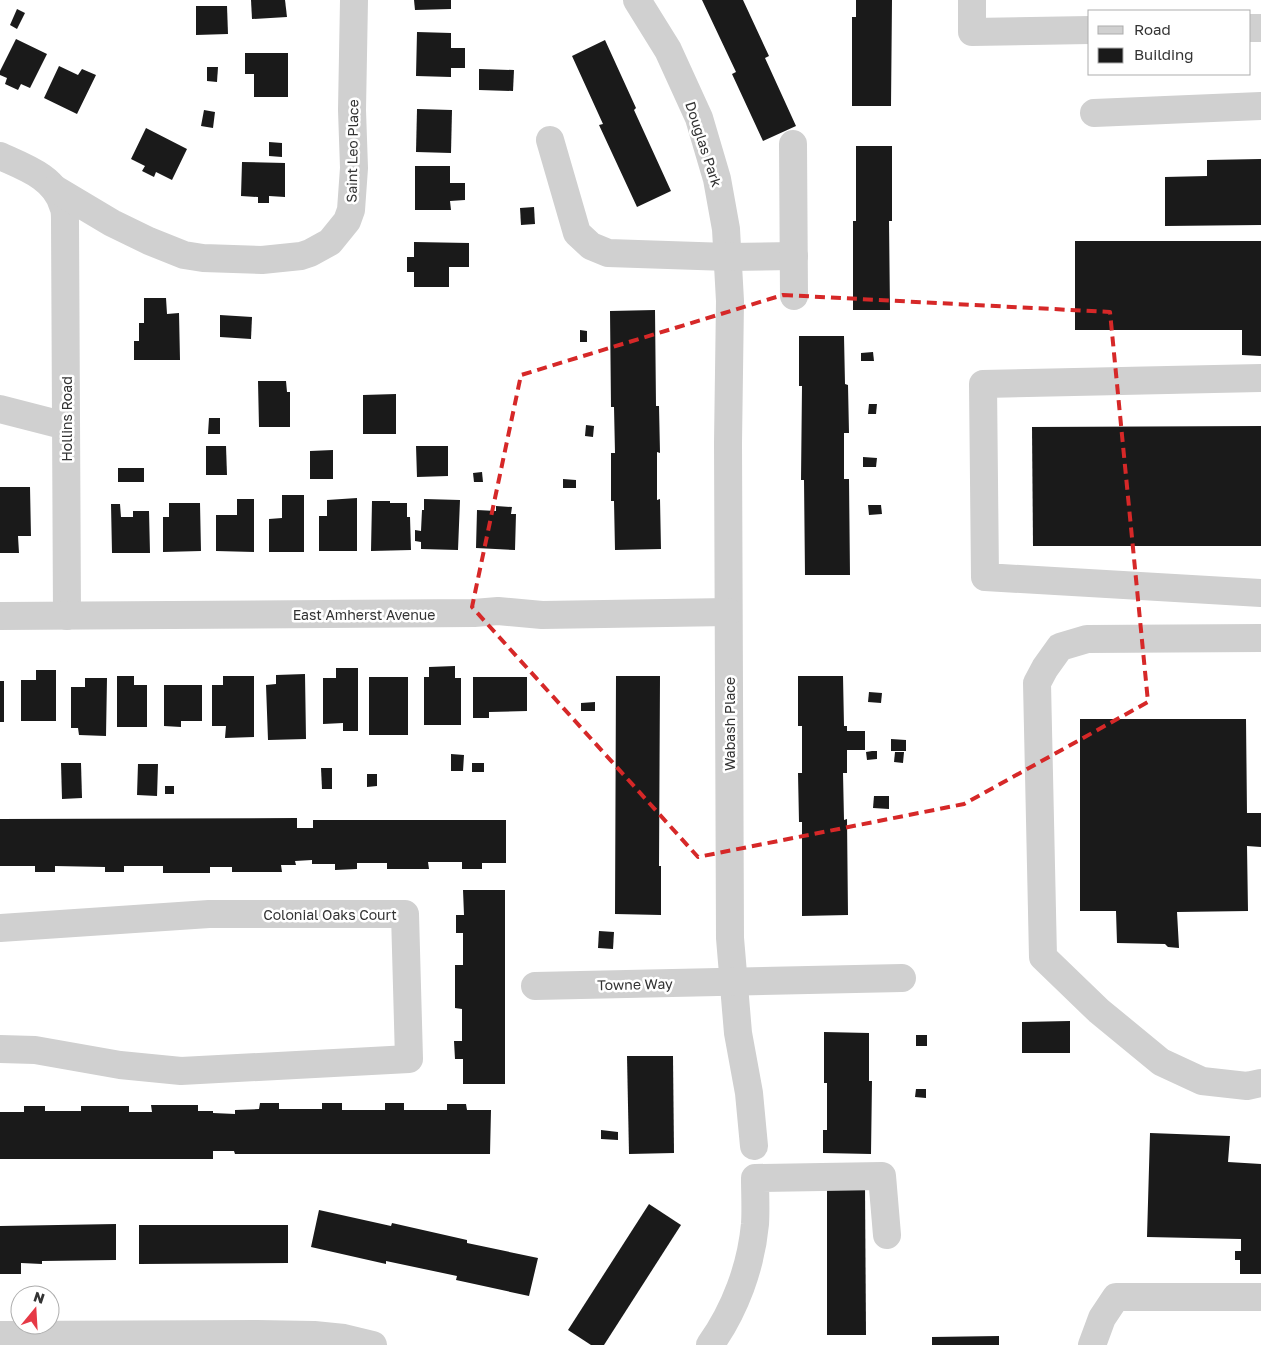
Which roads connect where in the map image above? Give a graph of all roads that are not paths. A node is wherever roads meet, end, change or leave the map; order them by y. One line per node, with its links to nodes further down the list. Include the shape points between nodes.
1 (354, 0): 10 (street, Saint Leo Place, via 351,210 330,242 301,256 262,260 184,255 112,223)
2 (637, 0): 12 (street, Douglas Park, via 668,50 699,118 717,179)
3 (972, 0): 4 (street, via 972,32)
4 (1088, 30)
5 (1261, 106): 6 (street)
6 (1094, 113)
7 (550, 140): 12 (street, via 577,233 591,246 608,253)
8 (793, 144): 11 (street)
9 (0, 156): 10 (street, Saint Leo Place, via 42,176)
10 (55, 189): 17 (street, Hollins Road, via 63,206 65,221)
11 (794, 256): 12 (street); 13 (street)
12 (728, 257): 14 (street, Douglas Park)
13 (794, 296)
14 (730, 301): 19 (street, Wabash Place)
15 (1261, 378): 18 (street, via 983,384 986,577)
16 (0, 409): 17 (street)
17 (66, 426): 21 (street, Hollins Road)
18 (1261, 593)
19 (728, 612): 21 (street, East Amherst Avenue); 25 (street, Wabash Place, via 730,938)
20 (0, 616): 21 (street, East Amherst Avenue)
21 (67, 616)
22 (1261, 638): 28 (street, via 1086,639 1060,647 1037,683 1043,957 1161,1062 1202,1081 1246,1086)
23 (0, 928): 27 (street, Colonial Oaks Court, via 209,914 405,914 409,1059 182,1071 120,1065 35,1050)
24 (902, 978): 25 (street, Towne Way)
25 (734, 982): 26 (street, Towne Way); 29 (street, Wabash Place)
26 (535, 986)
27 (0, 1049)
28 (1261, 1083)
29 (754, 1146)
30 (887, 1235): 34 (street, via 882,1176 755,1178 755,1222 745,1275 736,1299)
31 (1261, 1297): 35 (street, via 1116,1297 1102,1318)
32 (5, 1339): 33 (street, via 314,1335)
33 (373, 1345)
34 (710, 1345)
35 (1092, 1345)

